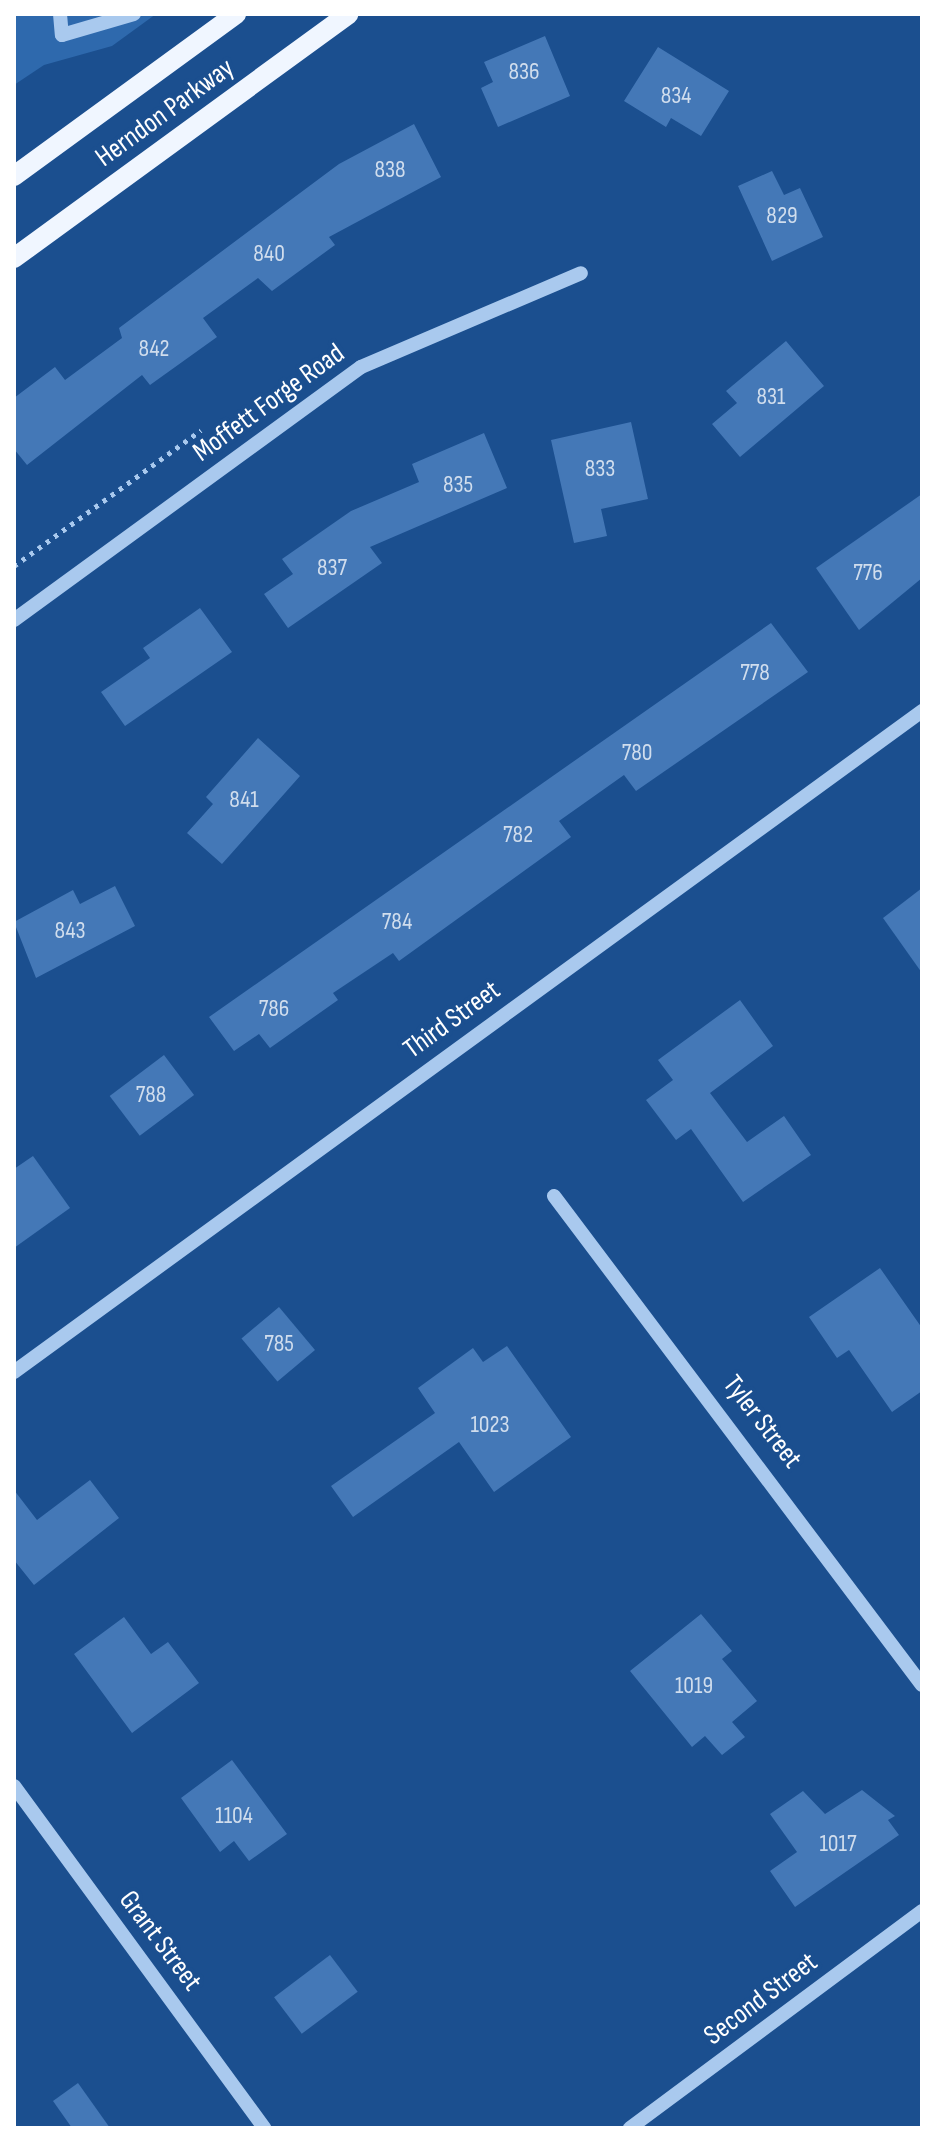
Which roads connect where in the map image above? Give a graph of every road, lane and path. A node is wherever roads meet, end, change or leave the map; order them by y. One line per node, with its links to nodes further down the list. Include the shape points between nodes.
1 (60, 14): 2 (street, via 62,35)
2 (134, 14)
3 (236, 14): 5 (main road, Herndon Parkway)
4 (349, 14): 6 (main road, Herndon Parkway)
5 (14, 176)
6 (14, 258)
7 (581, 273): 10 (street, Moffett Forge Road, via 361,367)
8 (201, 430): 9 (path)
9 (14, 566)
10 (14, 620)
11 (922, 711): 13 (street, Third Street)
12 (554, 1196): 14 (street, Tyler Street)
13 (14, 1372)
14 (922, 1685)
15 (14, 1786): 17 (street, Grant Street)
16 (922, 1911): 18 (street, Second Street)
17 (264, 2128)
18 (630, 2128)

